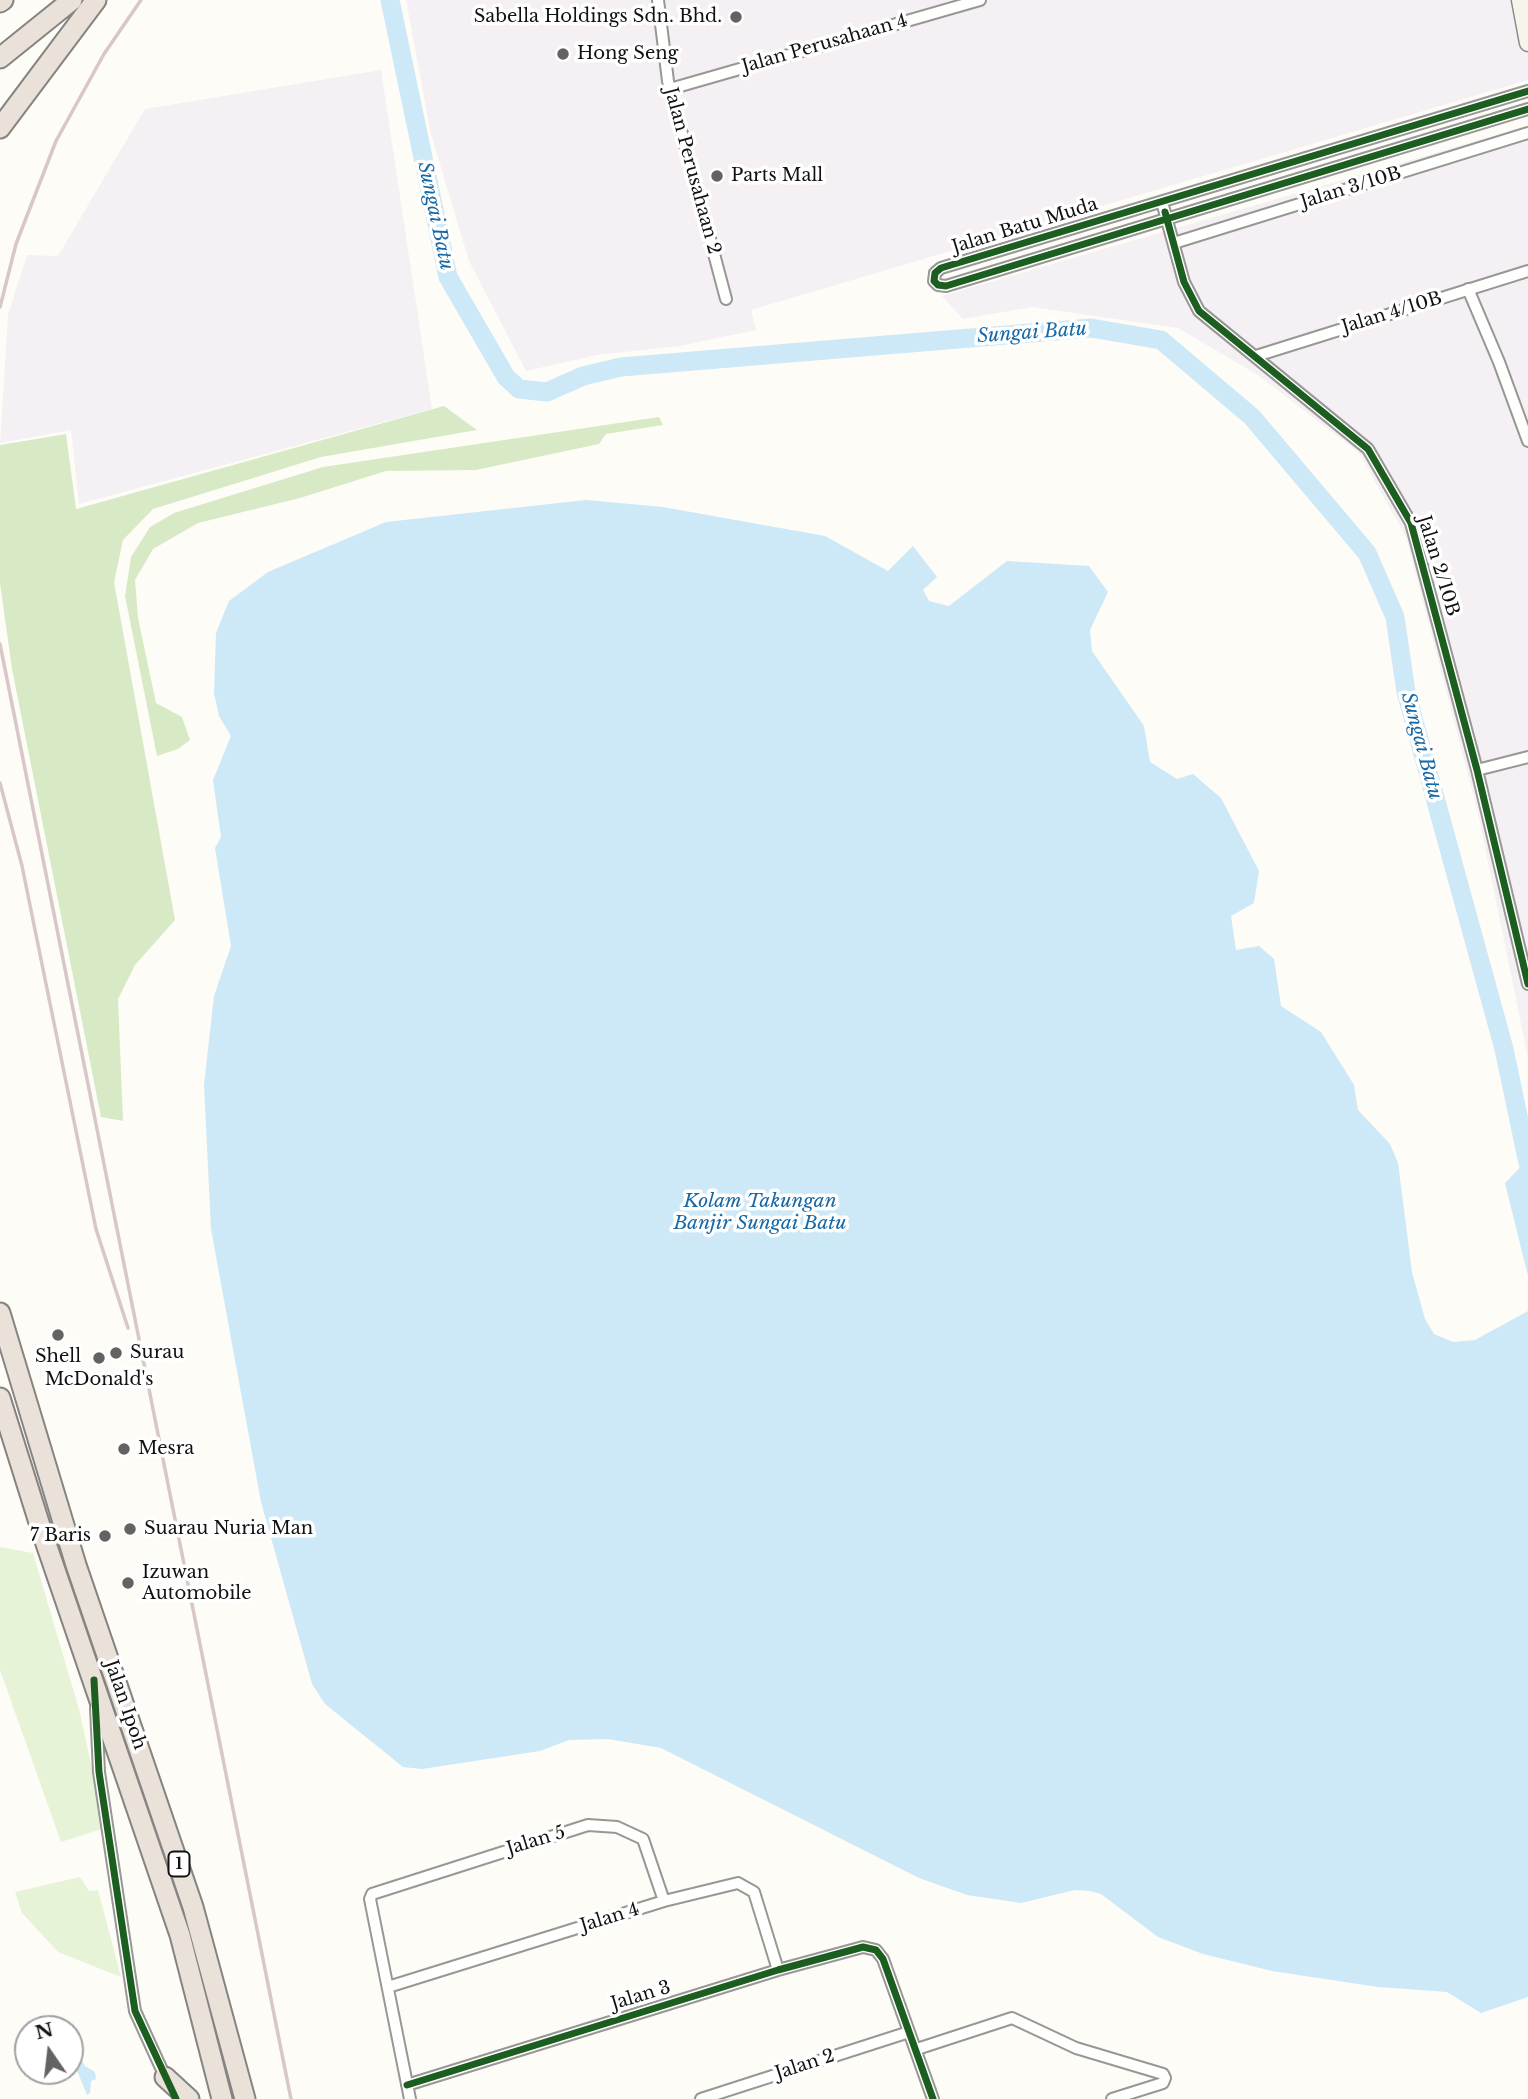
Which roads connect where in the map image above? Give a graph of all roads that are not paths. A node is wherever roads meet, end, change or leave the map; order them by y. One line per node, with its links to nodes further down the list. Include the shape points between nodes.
1 (72, 0): 7 (highway)
2 (96, 0): 11 (highway)
3 (658, 0): 8 (street, Jalan Perusahaan 2)
4 (980, 0): 8 (street, Jalan Perusahaan 4)
5 (1520, 0): 6 (street)
6 (1528, 43)
7 (0, 58)
8 (670, 89): 18 (street, Jalan Perusahaan 2)
9 (1528, 91): 13 (street, Jalan Batu Muda)
10 (1528, 109): 14 (street, Jalan Batu Muda)
11 (0, 128)
12 (1528, 133): 15 (street, Jalan 3/10B)
13 (1162, 202): 14 (street, Jalan 2/10B); 14 (street, Jalan Batu Muda, via 941,268 934,281 946,286)
14 (1167, 221): 15 (street, Jalan 2/10B)
15 (1174, 243): 19 (street, Jalan 2/10B, via 1184,282 1199,311)
16 (1528, 271): 17 (street, Jalan 4/10B)
17 (1468, 289): 19 (street, Jalan 4/10B); 20 (street)
18 (726, 299)
19 (1256, 356): 22 (street, Jalan 2/10B, via 1368,449 1411,523)
20 (1528, 442)
21 (1528, 757): 22 (street)
22 (1477, 770): 23 (street, Jalan 2/10B)
23 (1528, 984)
24 (0, 1313): 38 (highway, Jalan Ipoh / 1, via 76,1565 193,1907)
25 (0, 1398): 26 (highway, Jalan Ipoh / 1)
26 (4, 1426): 27 (highway, Jalan Ipoh / 1)
27 (94, 1680): 33 (street, via 99,1772 135,2011); 37 (highway, Jalan Ipoh / 1, via 180,1935)
28 (664, 1901): 29 (street, Jalan 4, via 738,1883 747,1885 754,1892); 30 (street, Jalan 4); 30 (street, Jalan 5, via 643,1839 617,1827 587,1825 376,1891 370,1899)
29 (778, 1970): 31 (street, Jalan 3, via 863,1947 876,1950); 34 (street, Jalan 3)
30 (388, 1987): 34 (street)
31 (909, 2032): 32 (street); 40 (street, Jalan 2)
32 (916, 2049): 41 (street); 42 (street, via 1012,2018 1076,2048 1164,2074 1163,2083)
33 (165, 2077): 35 (street); 36 (highway)
34 (407, 2085): 39 (street)
35 (176, 2099)
36 (189, 2099)
37 (222, 2099)
38 (245, 2099)
39 (410, 2099)
40 (701, 2099)
41 (933, 2099)
42 (1112, 2099)

